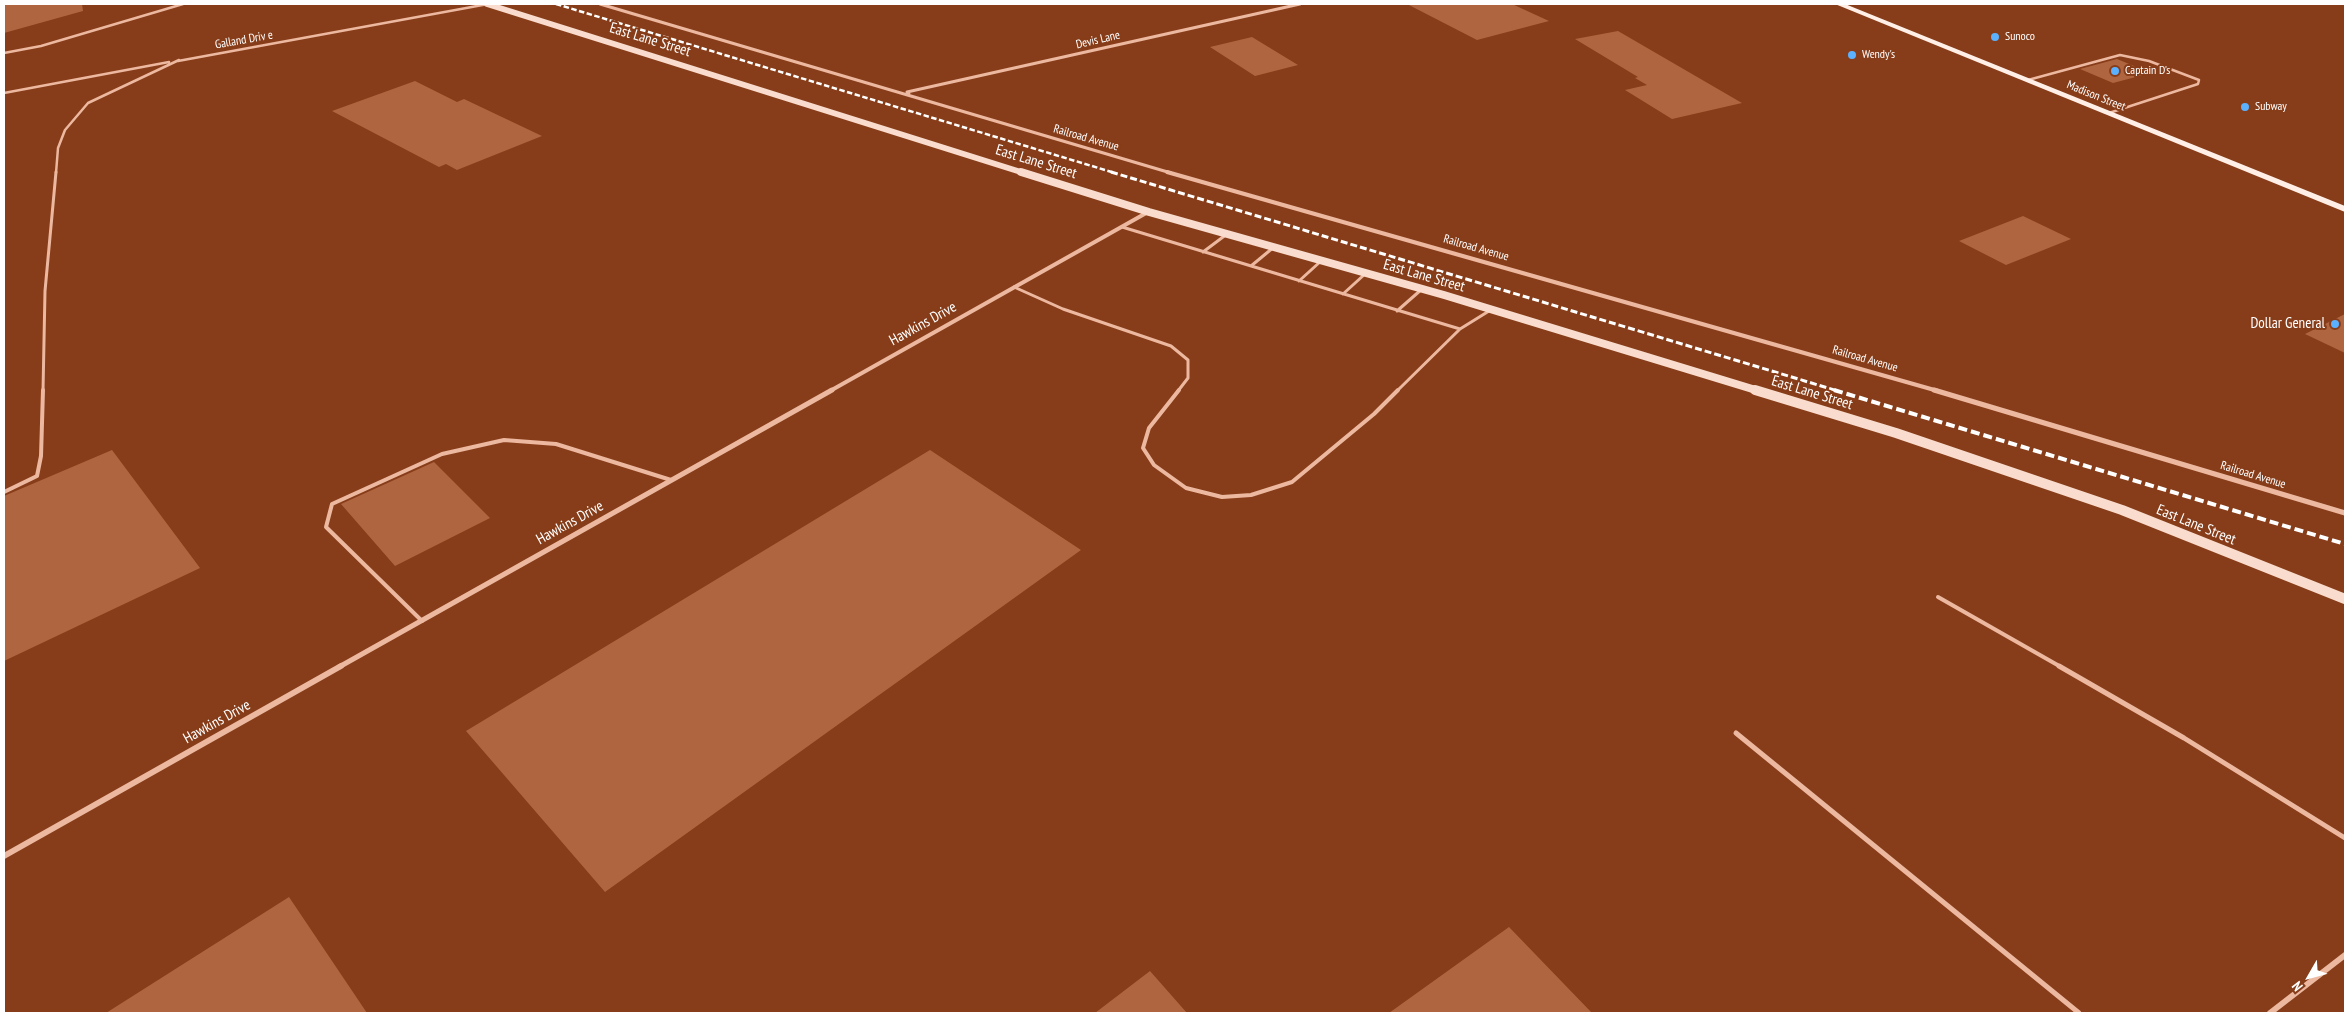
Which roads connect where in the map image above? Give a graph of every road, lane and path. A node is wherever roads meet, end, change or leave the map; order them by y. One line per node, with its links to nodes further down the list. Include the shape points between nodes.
1 (184, 4): 7 (lane, via 41,46)
2 (477, 4): 3 (lane)
3 (488, 4): 8 (lane, Galland Driv e); 14 (street, East Lane Street)
4 (600, 4): 11 (street, Railroad Avenue)
5 (1300, 4): 11 (street, Devis Lane, via 907,92)
6 (1839, 4): 9 (main road, Madison Street)
7 (4, 52)
8 (179, 60): 10 (lane, Galland Driv e); 30 (lane, via 88,103 65,130 58,148 45,291 41,456 37,476)
9 (2028, 80): 12 (main road, Madison Street); 12 (lane, via 2120,54 2149,60 2199,80 2198,84)
10 (4, 93)
11 (913, 95): 31 (street, Railroad Avenue, via 1074,146 1861,368)
12 (2109, 113): 13 (main road, Madison Street)
13 (2345, 208)
14 (1149, 212): 15 (street, Hawkins Drive); 16 (street, East Lane Street)
15 (1122, 226): 18 (lane); 23 (street, Hawkins Drive)
16 (1228, 234): 17 (street, East Lane Street); 18 (lane)
17 (1274, 247): 19 (street, East Lane Street); 20 (lane)
18 (1203, 252): 20 (lane)
19 (1321, 260): 21 (street, East Lane Street); 22 (lane)
20 (1251, 266): 22 (lane)
21 (1366, 273): 24 (street, East Lane Street); 25 (lane)
22 (1299, 281): 25 (lane)
23 (1014, 288): 28 (lane, via 1063,309 1171,346 1188,360 1188,378 1149,428 1143,448 1154,465 1186,488 1222,497 1251,495 1292,482 1374,414); 29 (street, Hawkins Drive)
24 (1422, 289): 26 (street, East Lane Street); 27 (lane)
25 (1343, 294): 27 (lane)
26 (1491, 310): 28 (lane); 33 (street, East Lane Street, via 1896,433 2122,510)
27 (1398, 311): 28 (lane)
28 (1460, 329)
29 (671, 480): 34 (street, Hawkins Drive); 34 (lane, via 556,444 504,440 442,454 332,504 326,528)
30 (4, 492)
31 (2345, 514)
32 (1938, 597): 36 (lane, via 2184,738)
33 (2345, 599)
34 (422, 621): 37 (street, Hawkins Drive)
35 (1736, 733): 39 (lane)
36 (2345, 838)
37 (4, 856)
38 (2345, 955): 40 (street)
39 (2079, 1013)
40 (2270, 1013)

